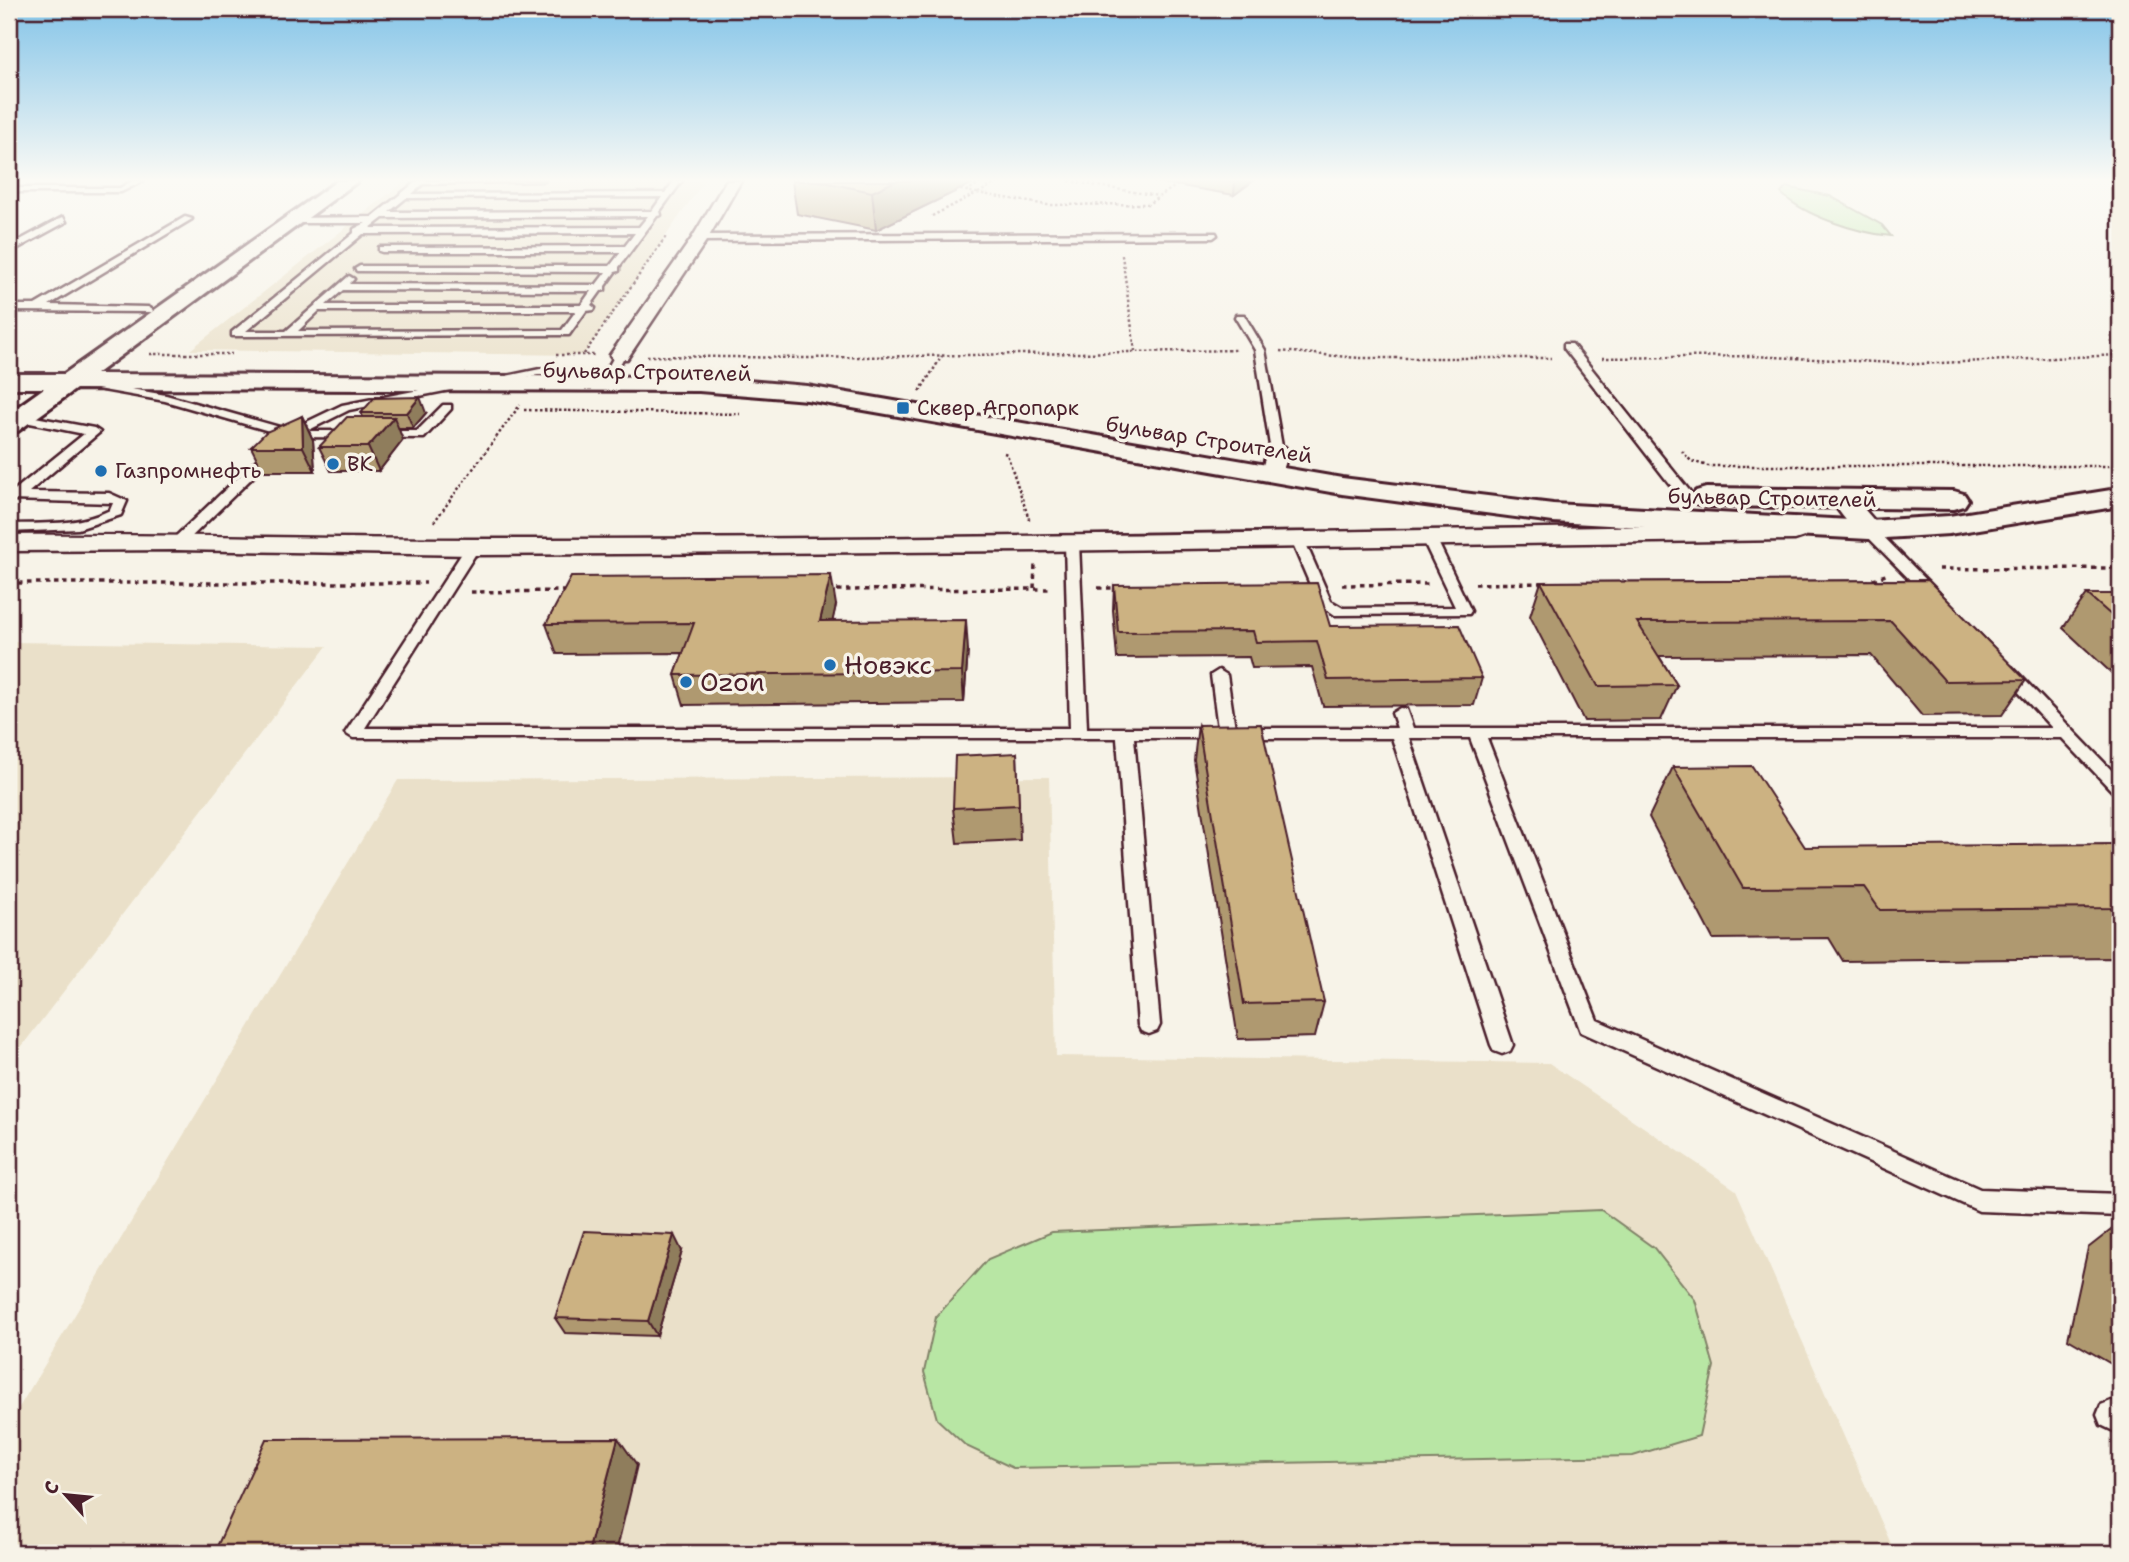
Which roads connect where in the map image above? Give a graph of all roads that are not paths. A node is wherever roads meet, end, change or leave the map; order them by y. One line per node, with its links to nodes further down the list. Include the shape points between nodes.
1 (129, 254): 13 (lane)
2 (228, 254): 16 (main road)
3 (246, 254): 23 (main road, via 106,354)
4 (330, 254): 18 (lane, via 236,334)
5 (377, 254): 8 (lane)
6 (624, 254): 9 (lane)
7 (689, 254): 21 (street)
8 (360, 269): 9 (lane); 10 (lane)
9 (614, 269): 11 (lane)
10 (340, 287): 11 (lane); 14 (lane)
11 (600, 288): 15 (lane)
12 (9, 308): 13 (lane)
13 (37, 308): 16 (lane)
14 (317, 308): 15 (lane); 18 (lane)
15 (587, 308): 18 (lane, via 565,333)
16 (148, 310): 23 (main road)
17 (1241, 317): 29 (lane, via 1260,350)
18 (289, 334)
19 (1568, 346): 30 (lane)
20 (545, 370): 21 (main road, бульвар Строителей); 23 (main road, бульвар Строителей); 25 (main road, бульвар Строителей)
21 (612, 370): 29 (main road, бульвар Строителей, via 699,384 807,393)
22 (9, 372): 23 (main road, бульвар Строителей)
23 (64, 377): 24 (main road, бульвар Строителей); 25 (main road, бульвар Строителей); 27 (main road); 28 (lane, via 166,398)
24 (9, 381)
25 (466, 384): 28 (lane, via 346,407)
26 (447, 407): 28 (lane, via 421,435)
27 (12, 417): 32 (lane, via 94,432)
28 (291, 434): 39 (lane)
29 (1275, 463): 34 (main road, бульвар Строителей, via 1446,501)
30 (1687, 497): 33 (main road, бульвар Строителей); 34 (main road, бульвар Строителей)
31 (2118, 498): 33 (main road, бульвар Строителей); 36 (main road, бульвар Строителей, via 1949,525)
32 (12, 499): 35 (lane, via 109,497 120,501 116,512 95,522)
33 (1843, 500): 36 (street)
34 (1557, 506): 36 (main road, бульвар Строителей); 37 (street, бульвар Строителей)
35 (9, 528)
36 (1869, 530): 43 (lane)
37 (1429, 538): 38 (street, бульвар Строителей); 38 (lane, via 1464,611 1340,612 1325,603)
38 (1298, 540): 41 (street, бульвар Строителей)
39 (178, 542): 40 (street, бульвар Строителей); 42 (street, бульвар Строителей)
40 (9, 543)
41 (1072, 543): 42 (street, бульвар Строителей); 50 (lane)
42 (473, 547): 50 (lane, via 353,733)
43 (1942, 605)
44 (1990, 654): 49 (lane)
45 (1219, 675): 48 (lane)
46 (1402, 726): 48 (lane); 51 (lane); 54 (lane)
47 (1125, 733): 48 (lane); 50 (lane); 53 (lane)
48 (1227, 733)
49 (2068, 733): 51 (lane); 52 (lane)
50 (1079, 734)
51 (1477, 734): 55 (lane, via 1589,1026 1979,1199)
52 (2120, 789)
53 (1149, 1025)
54 (1502, 1045)
55 (2120, 1205)

